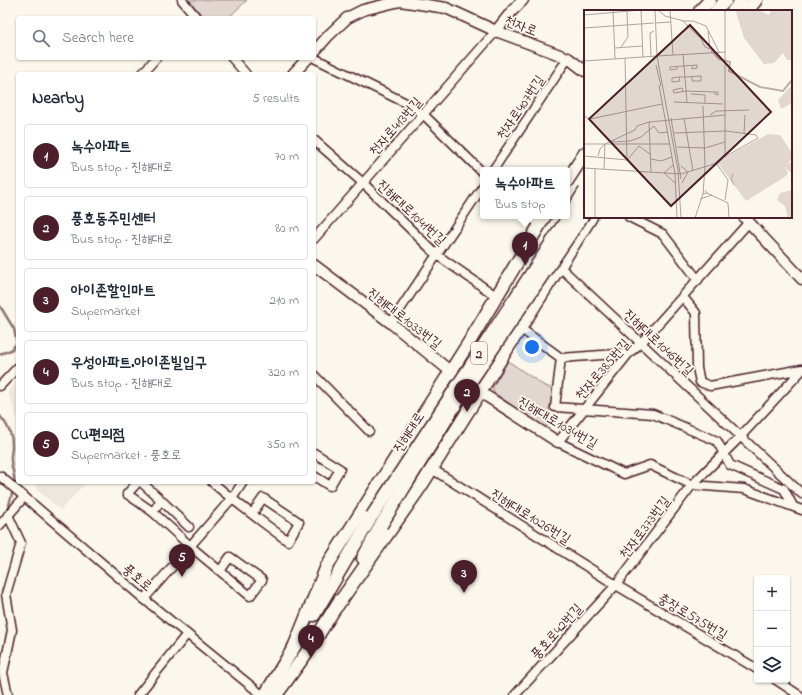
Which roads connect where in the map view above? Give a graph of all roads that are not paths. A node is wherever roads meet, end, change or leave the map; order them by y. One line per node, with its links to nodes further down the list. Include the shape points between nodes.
1 (182, 0): 13 (street)
2 (399, 0): 8 (main road, 천자로); 15 (main road, via 363,10 347,18)
3 (523, 0): 14 (main road)
4 (710, 0): 9 (highway)
5 (726, 0): 10 (highway)
6 (742, 0): 11 (highway)
7 (756, 0): 12 (highway)
8 (435, 3): 14 (main road, 천자로)
9 (701, 10)
10 (717, 10)
11 (734, 10)
12 (748, 10)
13 (195, 16)
14 (496, 31): 16 (main road, 천자로); 25 (street, 천자로413번길)
15 (316, 50)
16 (568, 58): 21 (main road, 천자로); 28 (street, 천자로407번길)
17 (316, 59): 25 (street, via 408,104)
18 (154, 60): 22 (street)
19 (234, 60): 23 (street)
20 (306, 60): 24 (main road)
21 (584, 70)
22 (144, 72)
23 (244, 72)
24 (295, 72)
25 (423, 114): 29 (street); 31 (street, 천자로413번길)
26 (316, 142): 31 (street, 진해대로1041번길)
27 (584, 155): 30 (highway)
28 (495, 167)
29 (480, 170)
30 (570, 176)
31 (363, 183): 41 (street, 천자로413번길); 42 (street, 진해대로1041번길)
32 (480, 190): 42 (street)
33 (584, 193): 35 (highway, 진해대로 / 2, bridge)
34 (584, 213): 84 (highway, 진해대로 / 2, bridge)
35 (570, 214)
36 (591, 218): 44 (highway)
37 (631, 218): 46 (street, via 663,234)
38 (567, 219): 84 (highway, 진해대로 / 2, bridge, via 451,394)
39 (747, 220): 45 (main road); 46 (street, 천자로385번길)
40 (543, 221): 47 (highway)
41 (316, 237)
42 (437, 254): 47 (street, 진해대로1041번길); 49 (street)
43 (316, 267): 49 (main road, 진해대로1033번길)
44 (560, 267): 50 (highway); 51 (street, 진해대로1046번길)
45 (802, 279)
46 (698, 280): 48 (street, 천자로385번길)
47 (496, 296): 56 (highway)
48 (683, 297): 51 (street, 천자로385번길); 55 (street, via 696,313 697,368 700,382 710,386)
49 (391, 323): 56 (main road, 진해대로1033번길)
50 (520, 328): 53 (street); 59 (highway)
51 (641, 343): 52 (street, 천자로385번길); 62 (street, 진해대로1046번길)
52 (629, 353): 53 (street); 60 (street, 천자로385번길)
53 (561, 358): 60 (street, via 555,407)
54 (16, 369): 58 (street)
55 (802, 369): 62 (street, 천자로373번길)
56 (450, 371): 59 (main road, 진해대로1033번길); 93 (highway, via 327,566)
57 (316, 379): 61 (street)
58 (0, 386)
59 (480, 392): 63 (main road, 진해대로1034번길); 66 (highway)
60 (585, 409): 63 (street, 천자로385번길); 65 (street, via 653,414 716,441)
61 (369, 431)
62 (740, 437): 65 (street, 천자로373번길); 75 (street, 진해대로1046번길)
63 (558, 442): 67 (street, 진해대로1034번길)
64 (316, 453): 69 (street, via 340,469 330,486)
65 (723, 453): 74 (street, 천자로373번길); 79 (street, via 730,465 784,489)
66 (432, 469): 89 (street, 진해대로1026번길); 91 (highway)
67 (624, 474): 74 (street, 천자로373번길, via 650,465)
68 (0, 476): 76 (street, 풍호로)
69 (316, 477)
70 (136, 484): 81 (street, via 127,494)
71 (144, 484): 77 (street)
72 (214, 484): 78 (street)
73 (242, 484): 78 (street)
74 (692, 485): 79 (street, via 744,489); 89 (street, 천자로373번길)
75 (802, 494)
76 (24, 497): 83 (street); 90 (street, 풍호로)
77 (161, 500): 81 (street); 86 (street)
78 (232, 500): 82 (street); 87 (street)
79 (793, 506): 80 (street)
80 (802, 510)
81 (153, 512): 87 (street)
82 (252, 514): 82 (street, via 288,541 299,522 263,498)
83 (8, 515): 85 (street); 96 (street, via 21,543 6,594 12,630 3,673)
84 (377, 520): 91 (highway, 진해대로 / 2); 93 (highway, 진해대로 / 2)
85 (0, 525)
86 (189, 527)
87 (190, 546): 88 (street); 90 (street)
88 (220, 571): 88 (street, via 250,596 262,580 230,557)
89 (616, 585): 94 (street, 충장로575번길); 100 (street, 풍호로42번길)
90 (144, 599): 92 (street, 풍호로)
91 (337, 606): 99 (highway, 진해대로 / 2)
92 (187, 634): 97 (street); 98 (street, 풍호로)
93 (295, 646): 98 (highway, 진해대로 / 2)
94 (754, 667)
95 (781, 683): 101 (street)
96 (8, 695)
97 (138, 695)
98 (263, 695)
99 (276, 695)
100 (515, 695)
101 (799, 695)

